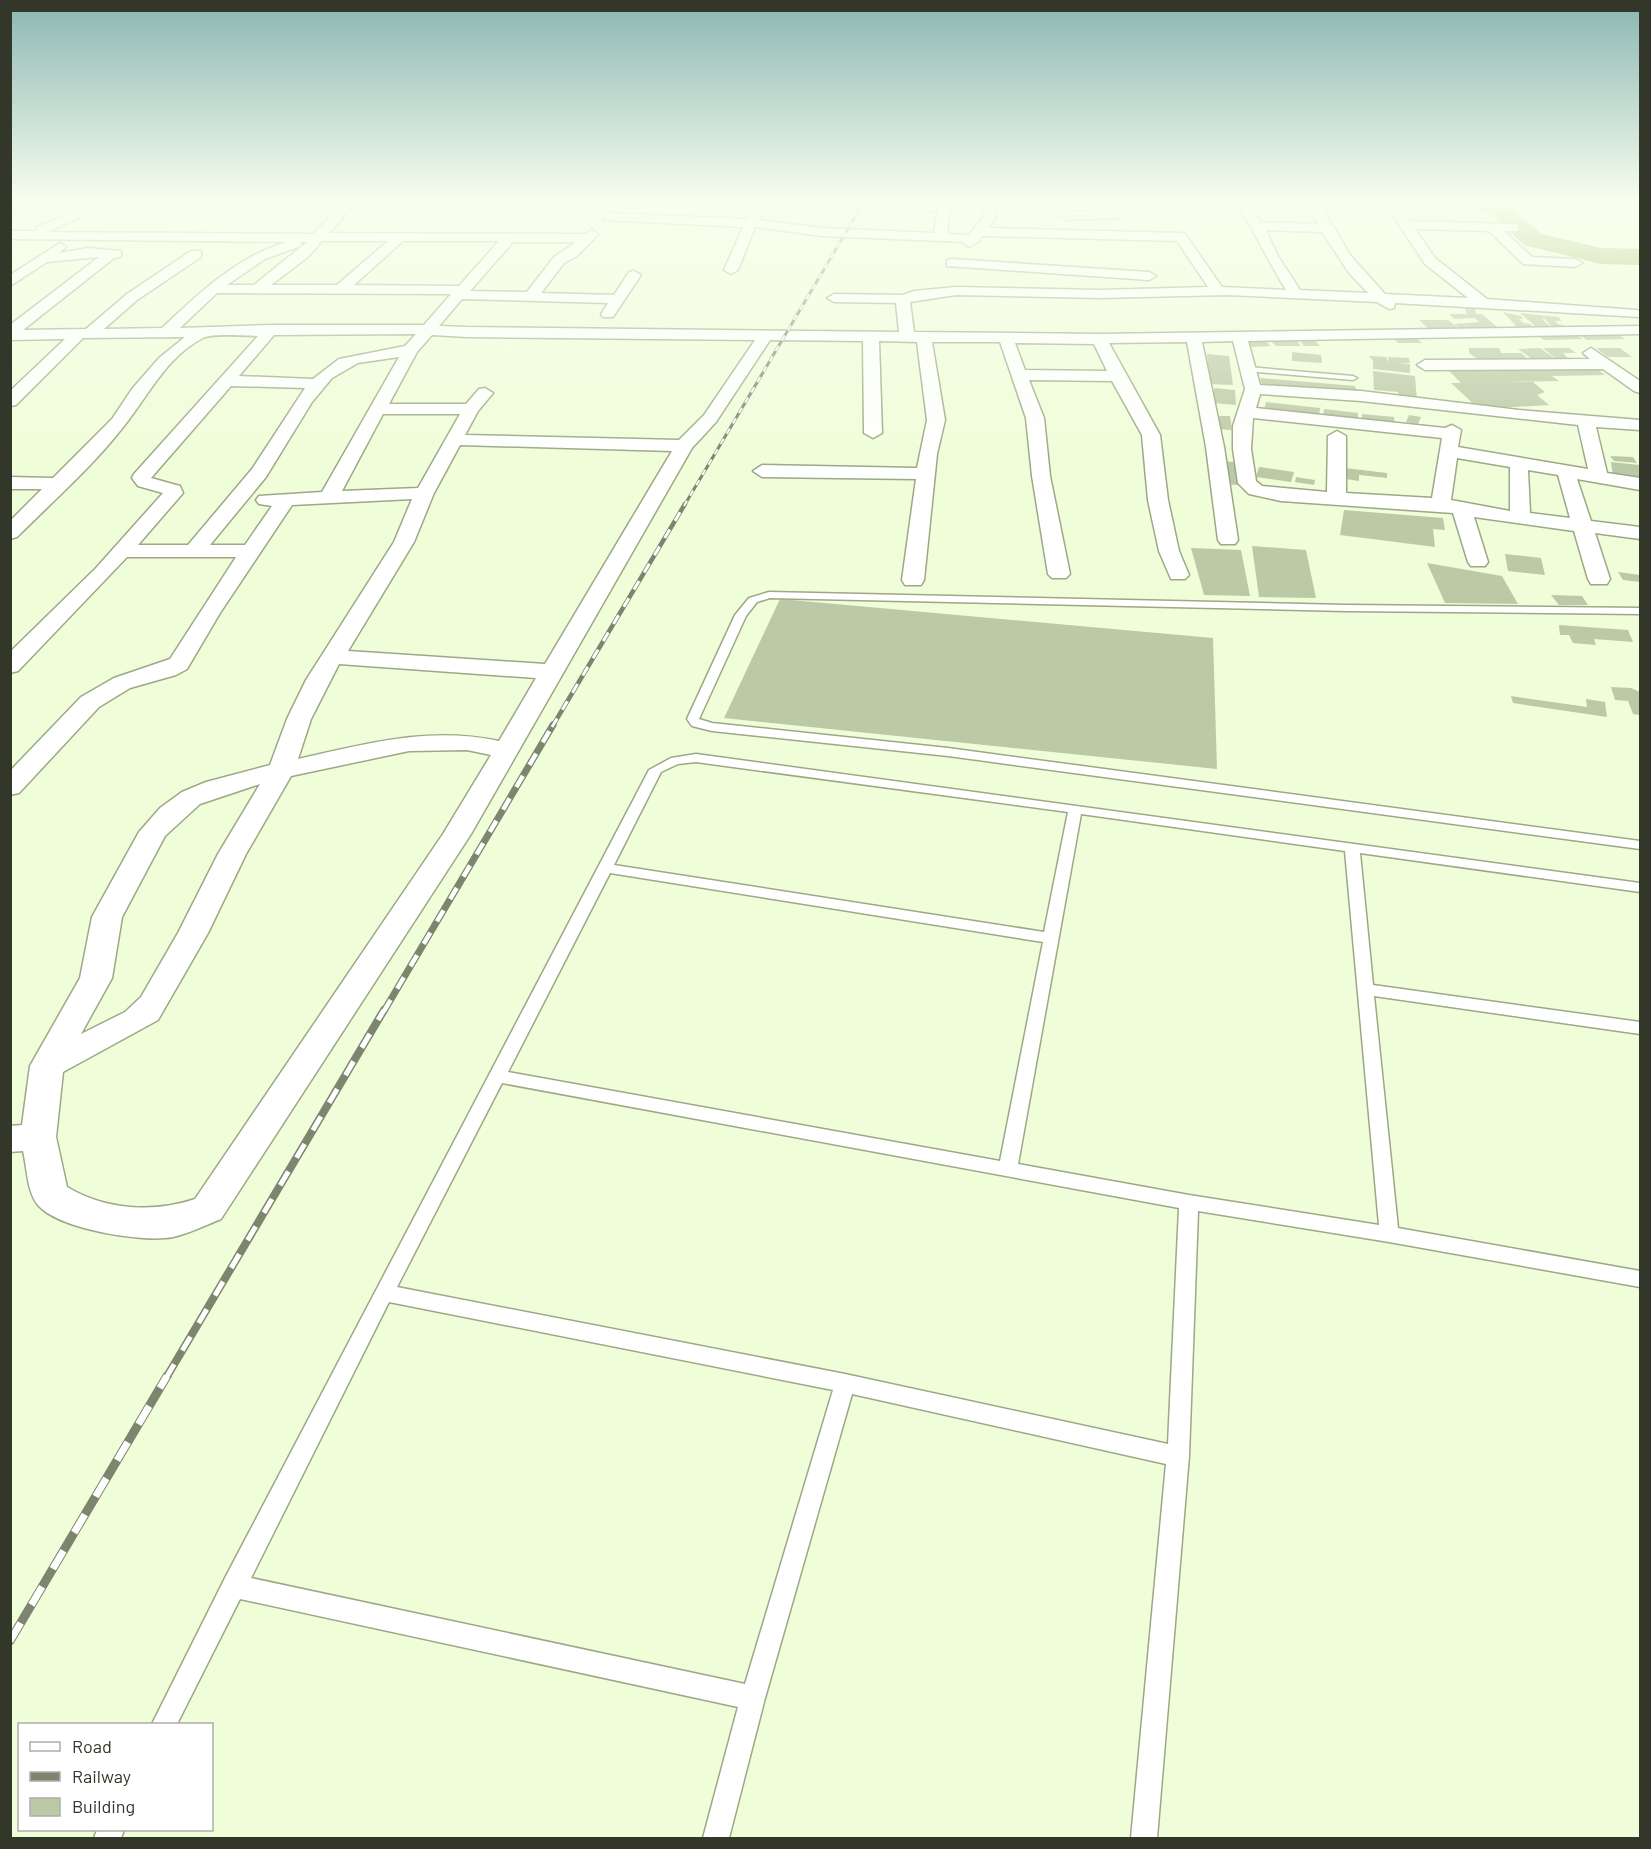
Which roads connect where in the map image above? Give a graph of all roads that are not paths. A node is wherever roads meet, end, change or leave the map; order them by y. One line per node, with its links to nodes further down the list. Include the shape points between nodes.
1 (70, 286): 44 (street)
2 (150, 286): 47 (street)
3 (220, 286): 15 (street)
4 (261, 286): 16 (street)
5 (344, 286): 17 (street)
6 (466, 286): 21 (street)
7 (539, 286): 25 (street)
8 (626, 286): 27 (street)
9 (952, 286): 19 (street)
10 (1202, 286): 20 (street)
11 (1209, 286): 20 (street)
12 (1291, 286): 23 (street)
13 (1369, 286): 29 (street)
14 (1463, 286): 30 (street)
15 (216, 289): 16 (street); 33 (street)
16 (256, 290): 17 (street)
17 (339, 291): 18 (street)
18 (382, 291): 21 (street); 31 (street)
19 (956, 291): 22 (street, via 1045,298); 28 (street, via 930,292)
20 (1211, 291): 22 (street); 23 (street); 32 (street)
21 (459, 293): 25 (street); 38 (street)
22 (1142, 293): 56 (street)
23 (1296, 294): 24 (street)
24 (1317, 295): 29 (street); 48 (street)
25 (532, 296): 27 (street)
26 (834, 298): 28 (street)
27 (617, 299): 43 (street)
28 (905, 299): 51 (street, via 902,307)
29 (1381, 299): 30 (street); 46 (street)
30 (1485, 303): 35 (street); 42 (street)
31 (368, 304)
32 (1225, 306)
33 (187, 312): 34 (street); 41 (street)
34 (211, 312)
35 (1641, 314)
36 (1054, 322): 54 (street)
37 (272, 329): 38 (street); 40 (street); 65 (street)
38 (430, 330): 43 (street); 59 (street)
39 (1641, 330): 42 (street)
40 (202, 331): 41 (street); 88 (street, via 153,373 118,423)
41 (166, 332): 47 (street)
42 (1516, 332): 46 (street)
43 (598, 333): 45 (street)
44 (10, 334): 47 (street)
45 (766, 334): 50 (street); 81 (street, via 710,418)
46 (1425, 334): 48 (street)
47 (84, 335): 70 (street)
48 (1342, 335): 49 (street)
49 (1244, 337): 52 (street); 58 (street); 61 (street)
50 (871, 338): 51 (street); 77 (street)
51 (916, 338): 53 (street); 85 (street, via 936,420)
52 (1194, 338): 56 (street); 101 (street)
53 (1006, 339): 54 (street); 62 (street)
54 (1062, 339): 55 (street)
55 (1099, 339): 56 (street); 63 (street)
56 (1174, 339)
57 (1641, 345): 58 (street)
58 (1581, 346): 60 (street)
59 (410, 350): 66 (street, via 341,364); 72 (street)
60 (1606, 364): 67 (street); 71 (street, via 1419,359)
61 (1248, 369): 64 (lane); 68 (street)
62 (1021, 375): 63 (street); 106 (street, via 1035,418)
63 (1117, 376): 107 (street, via 1151,435 1163,530)
64 (1353, 378)
65 (229, 381): 66 (street); 102 (street, via 141,478 173,493)
66 (319, 384): 94 (street)
67 (1641, 388)
68 (1253, 389): 71 (street); 74 (street)
69 (485, 393): 73 (street)
70 (10, 401)
71 (1449, 407): 75 (street); 80 (street)
72 (379, 409): 73 (street); 91 (street)
73 (471, 409): 79 (street)
74 (1248, 412): 80 (street); 92 (street, via 1242,426 1242,448 1250,487 1264,493)
75 (1586, 421): 76 (street); 86 (street)
76 (1641, 425)
77 (873, 433)
78 (1337, 436): 92 (street)
79 (454, 440): 81 (street); 90 (street)
80 (1451, 442): 82 (street); 95 (street)
81 (684, 447): 113 (street)
82 (1519, 463): 84 (street); 97 (street)
83 (762, 471): 85 (street)
84 (1566, 472): 86 (street); 99 (street)
85 (925, 474): 108 (street)
86 (1599, 477): 89 (street)
87 (10, 483): 88 (street)
88 (61, 484): 100 (street)
89 (1635, 484): 98 (street)
90 (424, 493): 91 (street); 111 (street, via 404,542)
91 (329, 497): 93 (street)
92 (1336, 498): 95 (street)
93 (285, 500): 94 (street); 104 (street)
94 (236, 501): 103 (street)
95 (1441, 504): 96 (street)
96 (1462, 510): 97 (street); 105 (street)
97 (1520, 518): 99 (street)
98 (1638, 520): 99 (street)
99 (1581, 525): 109 (street)
100 (13, 528)
101 (1228, 540)
102 (120, 550): 103 (street); 112 (street)
103 (194, 551): 104 (street)
104 (251, 551): 116 (street, via 179,664 122,683 97,696)
105 (1478, 562)
106 (1059, 574)
107 (1178, 575)
108 (913, 579)
109 (1599, 579)
110 (1641, 611): 118 (lane, via 769,595 753,600 741,615 693,719 712,727 948,752)
111 (333, 657): 113 (street); 115 (street, via 299,719)
112 (10, 666)
113 (552, 672): 114 (street)
114 (505, 750): 115 (street, via 467,742 409,743); 127 (street, via 457,834 208,1209 172,1222 118,1221 72,1208 51,1196)
115 (281, 770): 125 (street, via 147,1012); 125 (street, via 191,798 153,832 107,917 96,978)
116 (10, 787)
117 (1075, 809): 119 (lane); 120 (lane, via 739,763 675,759 656,770); 122 (lane)
118 (1641, 844)
119 (1352, 847): 121 (lane); 123 (lane)
120 (606, 868): 122 (lane); 126 (lane)
121 (1641, 887)
122 (1050, 938): 128 (lane)
123 (1364, 989): 124 (lane); 130 (lane)
124 (1641, 1029)
125 (47, 1066): 127 (street)
126 (497, 1076): 128 (lane); 132 (lane)
127 (25, 1138)
128 (1008, 1167): 129 (lane)
129 (1189, 1202): 130 (lane); 134 (lane)
130 (1389, 1234): 131 (lane)
131 (1641, 1279)
132 (384, 1293): 133 (lane); 135 (lane)
133 (845, 1383): 134 (lane); 136 (lane)
134 (1178, 1456): 139 (lane)
135 (233, 1586): 136 (lane); 137 (lane)
136 (753, 1698): 138 (lane)
137 (165, 1723)
138 (716, 1839)
139 (1144, 1839)

